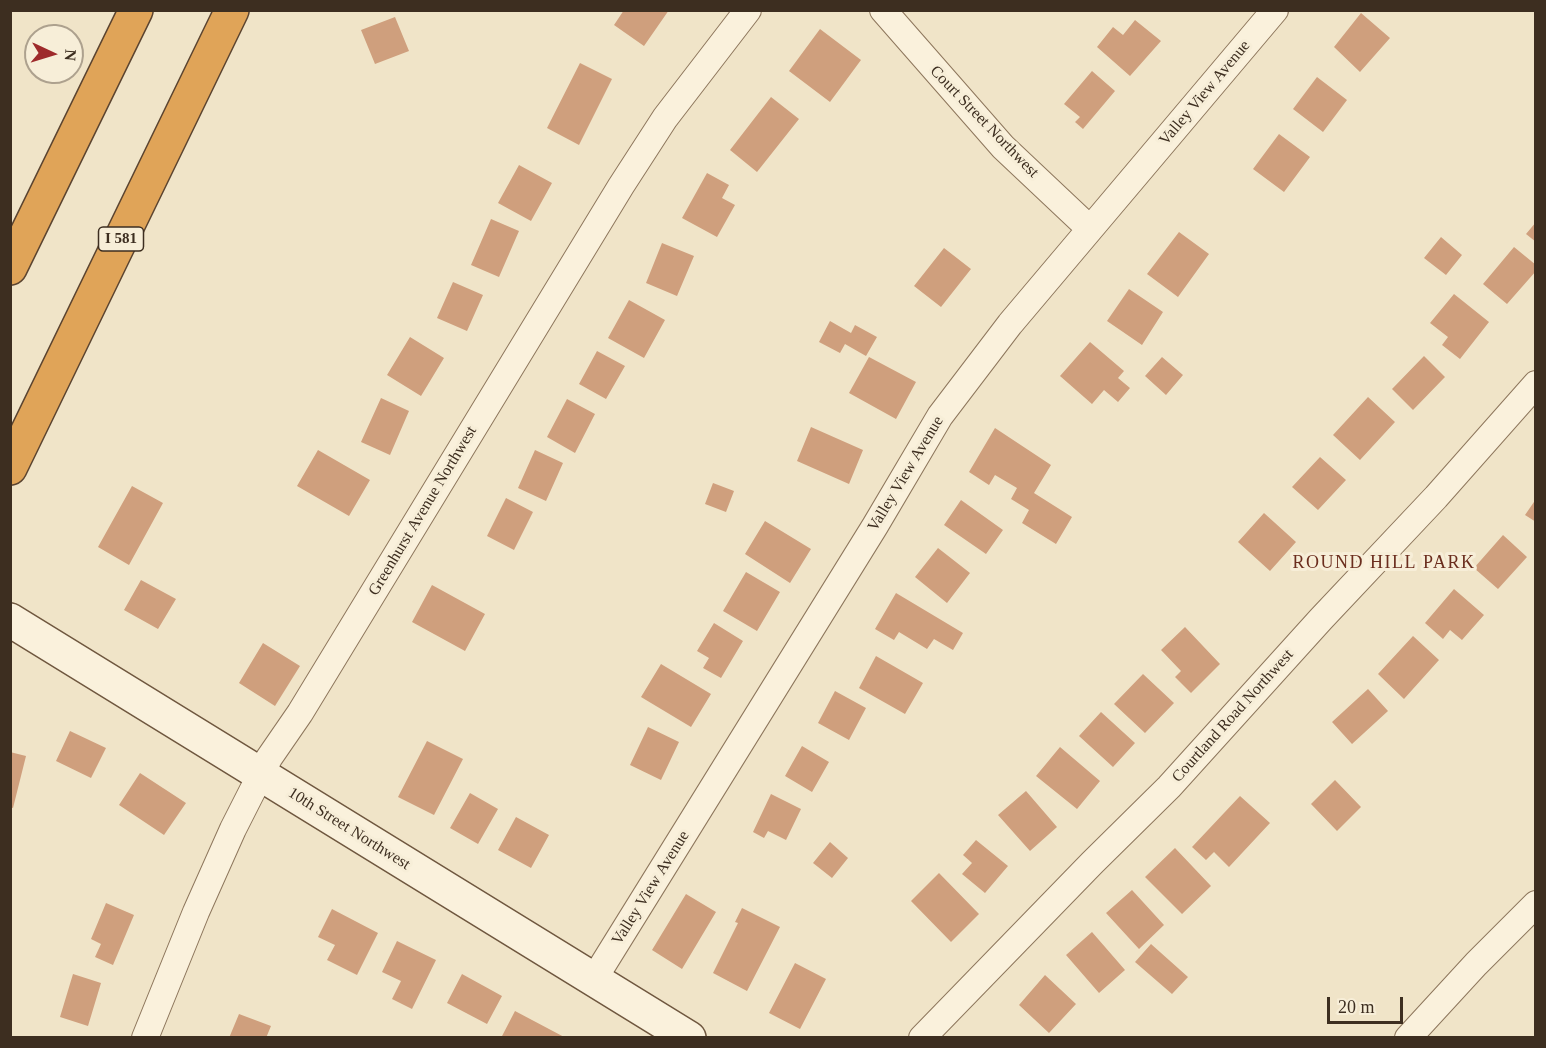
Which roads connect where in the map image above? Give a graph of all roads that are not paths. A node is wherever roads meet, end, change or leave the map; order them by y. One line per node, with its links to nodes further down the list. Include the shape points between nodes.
1 (136, 10): 7 (highway)
2 (232, 10): 9 (highway, I 581)
3 (748, 10): 11 (street, Greenhurst Avenue Northwest, via 665,118 621,186)
4 (882, 10): 6 (street, Court Street Northwest, via 1003,147)
5 (1275, 10): 6 (street, Valley View Avenue)
6 (1090, 229): 13 (street, Valley View Avenue, via 940,416)
7 (10, 268)
8 (1536, 384): 16 (street, Courtland Road Northwest, via 1169,787)
9 (10, 468)
10 (10, 620): 11 (main road, 10th Street Northwest)
11 (261, 774): 13 (main road, 10th Street Northwest); 14 (street, Greenhurst Avenue Northwest, via 196,912)
12 (1536, 904): 17 (street)
13 (594, 980): 15 (main road, 10th Street Northwest)
14 (145, 1038)
15 (689, 1038)
16 (922, 1038)
17 (1408, 1038)

